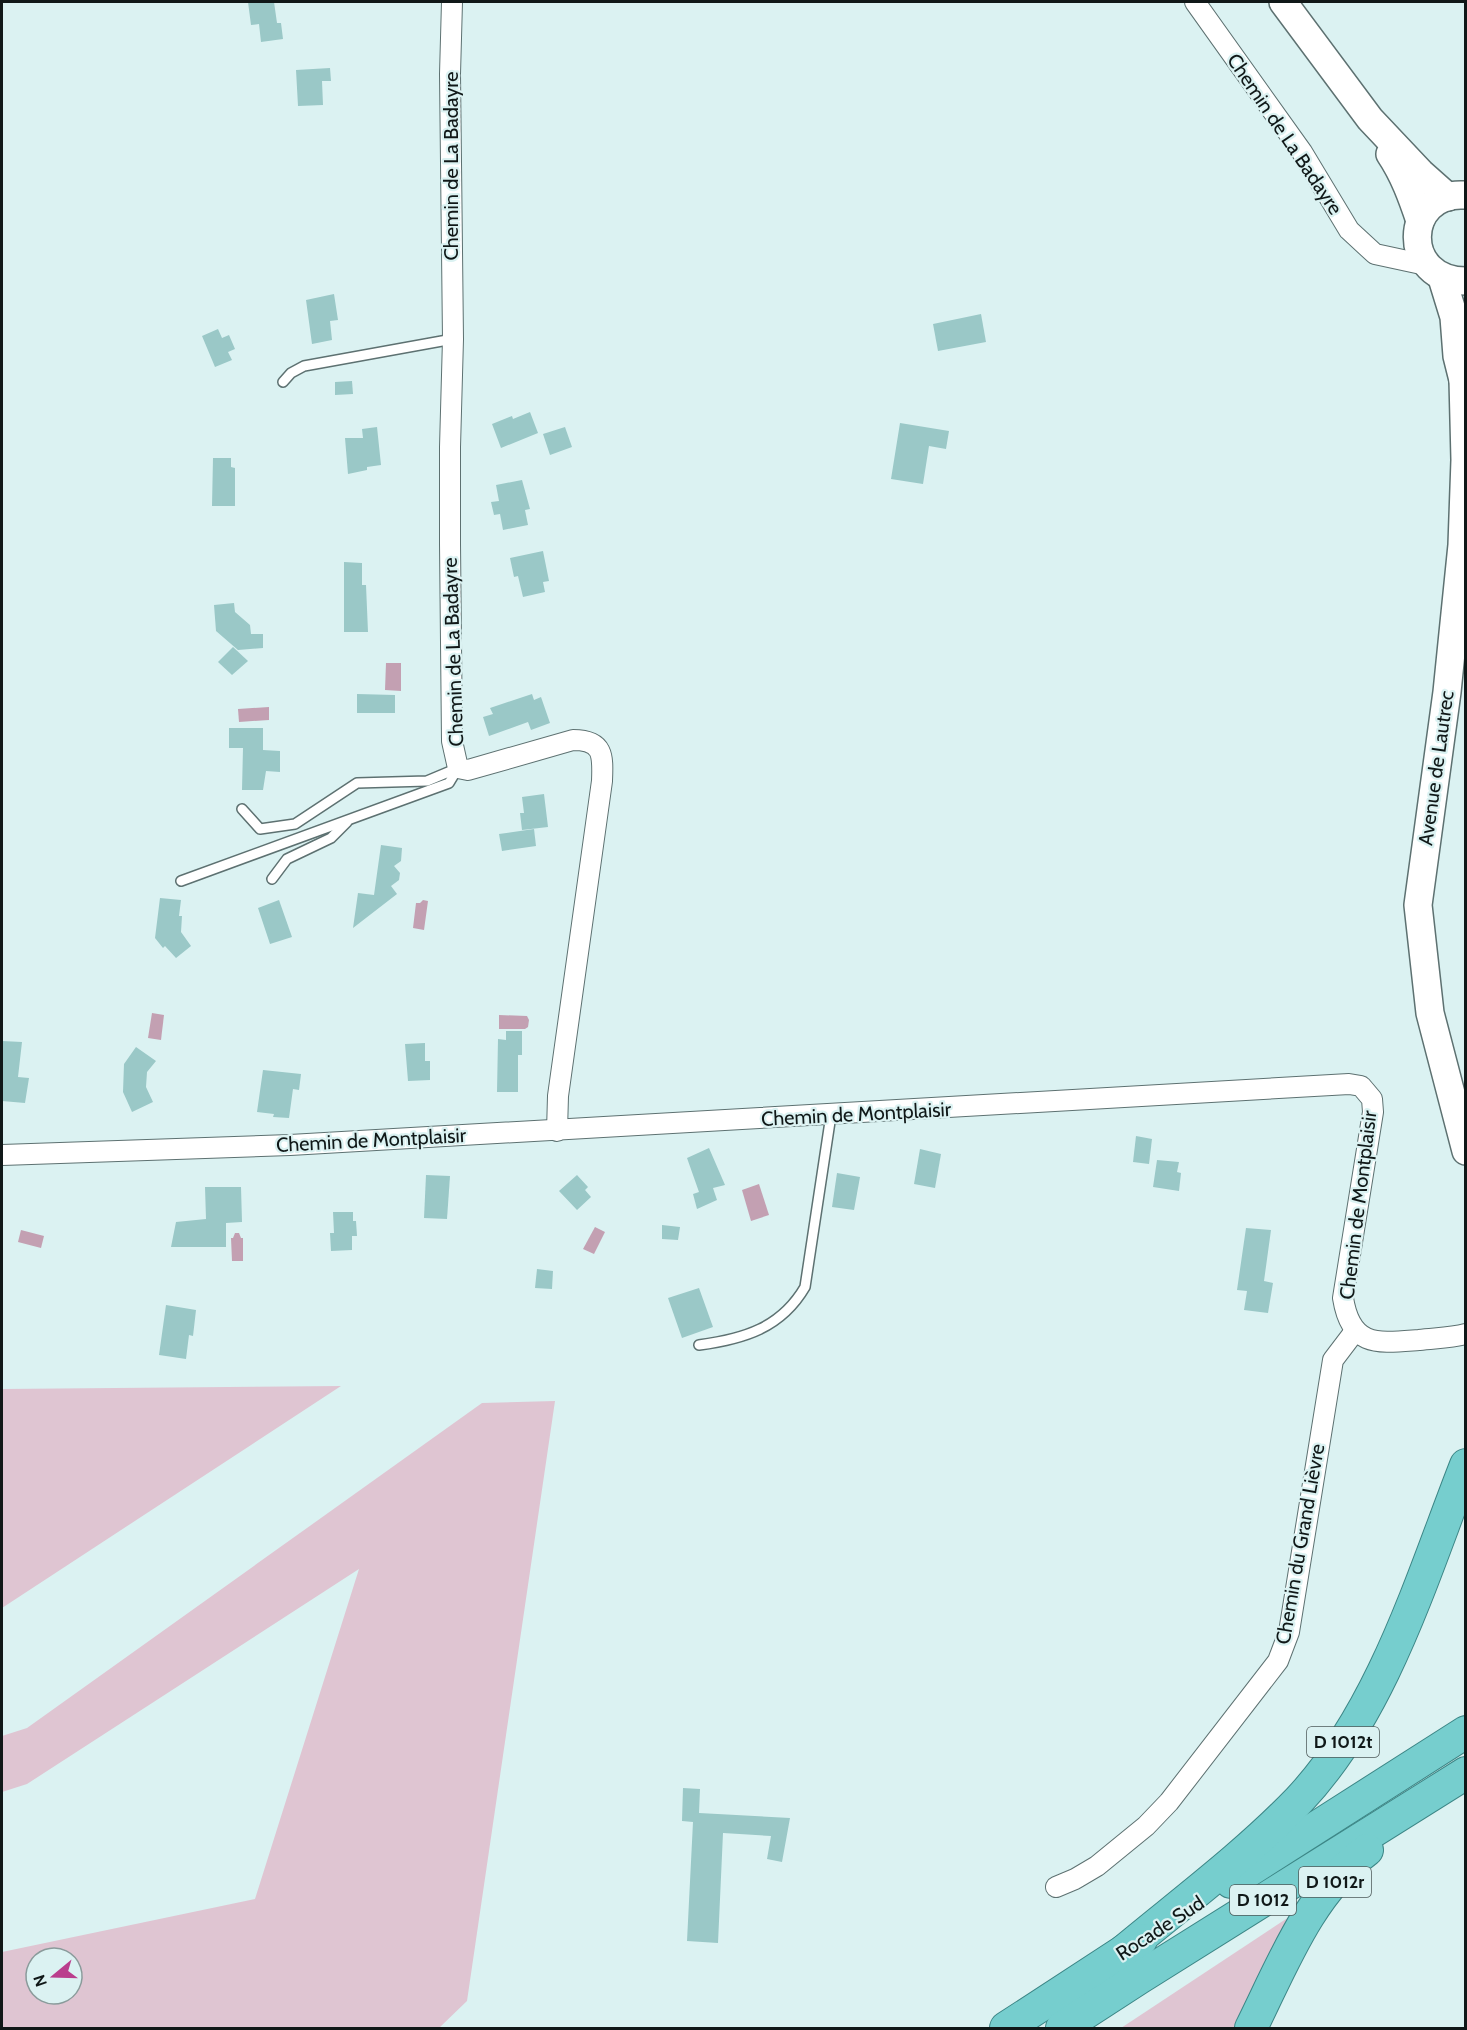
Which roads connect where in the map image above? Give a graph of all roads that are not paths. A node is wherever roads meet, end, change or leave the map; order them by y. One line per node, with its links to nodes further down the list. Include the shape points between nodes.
1 (452, 2): 7 (street, Chemin de La Badayre)
2 (1195, 2): 6 (street, Chemin de La Badayre, via 1302,152 1349,230 1375,254)
3 (1283, 2): 4 (main road)
4 (1370, 119): 5 (main road, via 1421,173); 6 (main road, Avenue de Lautrec, via 1411,192)
5 (1457, 196): 6 (main road, via 1436,202 1426,210)
6 (1434, 257): 8 (main road, Avenue de Lautrec, via 1454,316 1457,356)
7 (453, 339): 9 (lane, via 304,366); 10 (street, Chemin de La Badayre, via 450,587 452,741)
8 (1464, 374): 17 (main road, Avenue de Lautrec, via 1462,545 1418,905 1430,1013)
9 (283, 382)
10 (458, 768): 11 (lane, via 427,781 357,783 295,824 260,829); 12 (lane, via 449,783); 16 (street, Chemin de La Badayre, via 468,770 573,740 587,740 597,746 603,761 558,1096)
11 (242, 809)
12 (351, 819): 13 (lane, via 331,838 286,859); 14 (lane)
13 (272, 879)
14 (180, 881)
15 (831, 1115): 16 (street, Chemin de Montplaisir); 19 (street, Chemin de Montplaisir, via 1361,1086 1372,1099 1372,1112 1343,1298 1346,1316); 21 (lane, via 805,1287 796,1302 765,1328)
16 (557, 1131): 18 (street, Chemin de Montplaisir)
17 (1466, 1151)
18 (2, 1155)
19 (1355, 1330): 20 (street, via 1369,1340 1385,1343); 25 (street, Chemin du Grand Lièvre, via 1333,1360 1288,1632 1278,1661 1146,1826 1096,1866)
20 (1460, 1339)
21 (699, 1345)
22 (1466, 1465): 26 (highway, D 1012t, via 1395,1648 1366,1708 1332,1760 1299,1800 1247,1848)
23 (1466, 1732): 26 (highway, Rocade Sud / D 1012)
24 (1466, 1773): 28 (highway, Rocade Sud / D 1012); 29 (highway, D 1012r, via 1353,1860 1324,1894 1310,1911)
25 (1056, 1887)
26 (1124, 1951): 27 (highway, Rocade Sud / D 1012)
27 (1006, 2028)
28 (1062, 2028)
29 (1251, 2028)

